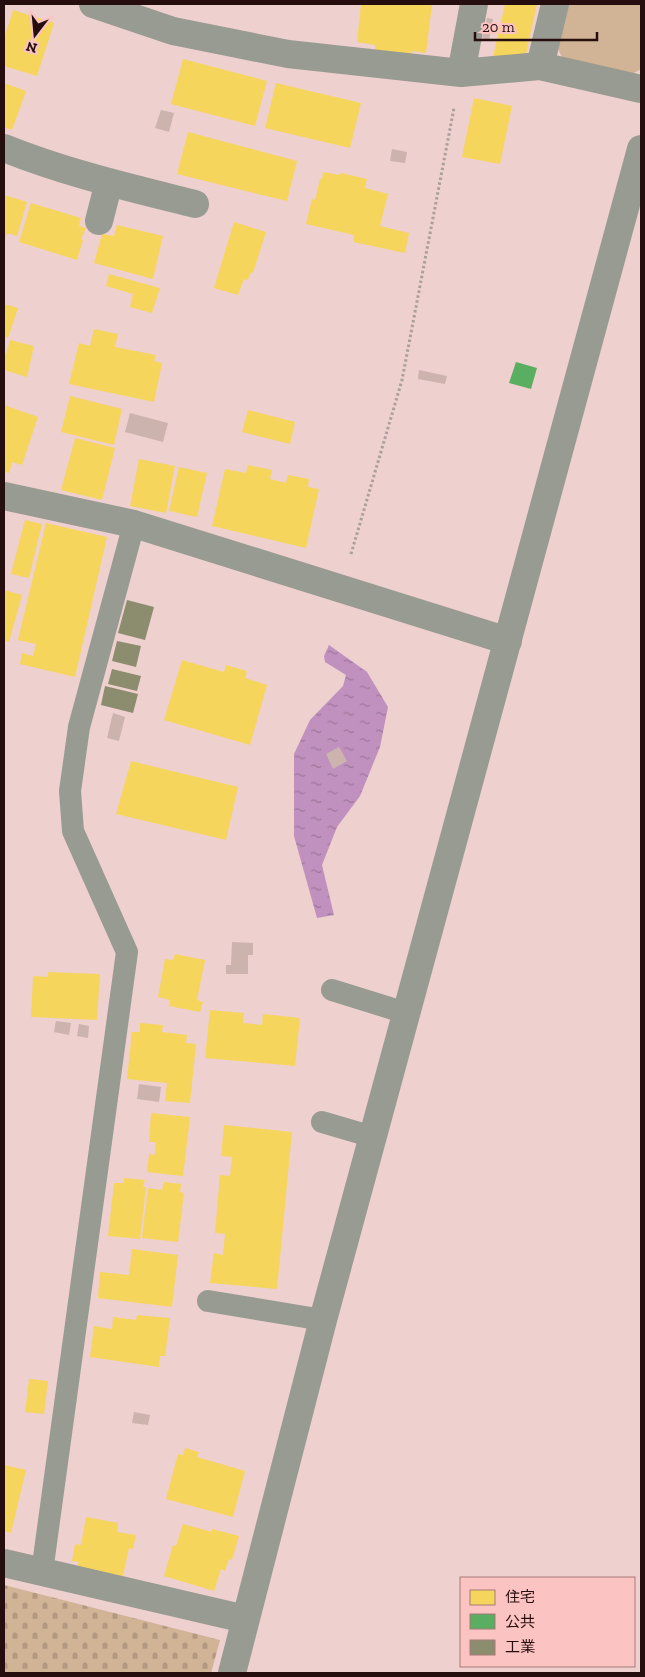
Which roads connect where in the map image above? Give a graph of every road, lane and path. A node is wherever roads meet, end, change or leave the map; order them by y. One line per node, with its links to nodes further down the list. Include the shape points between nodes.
1 (93, 4): 5 (street, via 173,31 288,54)
2 (474, 4): 5 (street)
3 (555, 4): 4 (street)
4 (540, 66): 5 (street); 6 (street)
5 (461, 73): 14 (path, via 402,380)
6 (641, 89)
7 (4, 148): 9 (street)
8 (641, 149): 15 (street)
9 (109, 182): 10 (street); 11 (street)
10 (195, 204)
11 (99, 221)
12 (4, 496): 13 (street)
13 (134, 524): 15 (street); 23 (lane, via 79,727 70,791 73,831 127,952)
14 (349, 561)
15 (508, 642): 17 (street)
16 (332, 990): 17 (lane)
17 (406, 1013): 19 (street)
18 (322, 1122): 19 (lane)
19 (373, 1137): 21 (street)
20 (208, 1301): 21 (lane)
21 (323, 1320): 24 (street)
22 (4, 1563): 23 (street)
23 (42, 1572): 24 (street)
24 (245, 1619): 25 (street)
25 (232, 1673)

